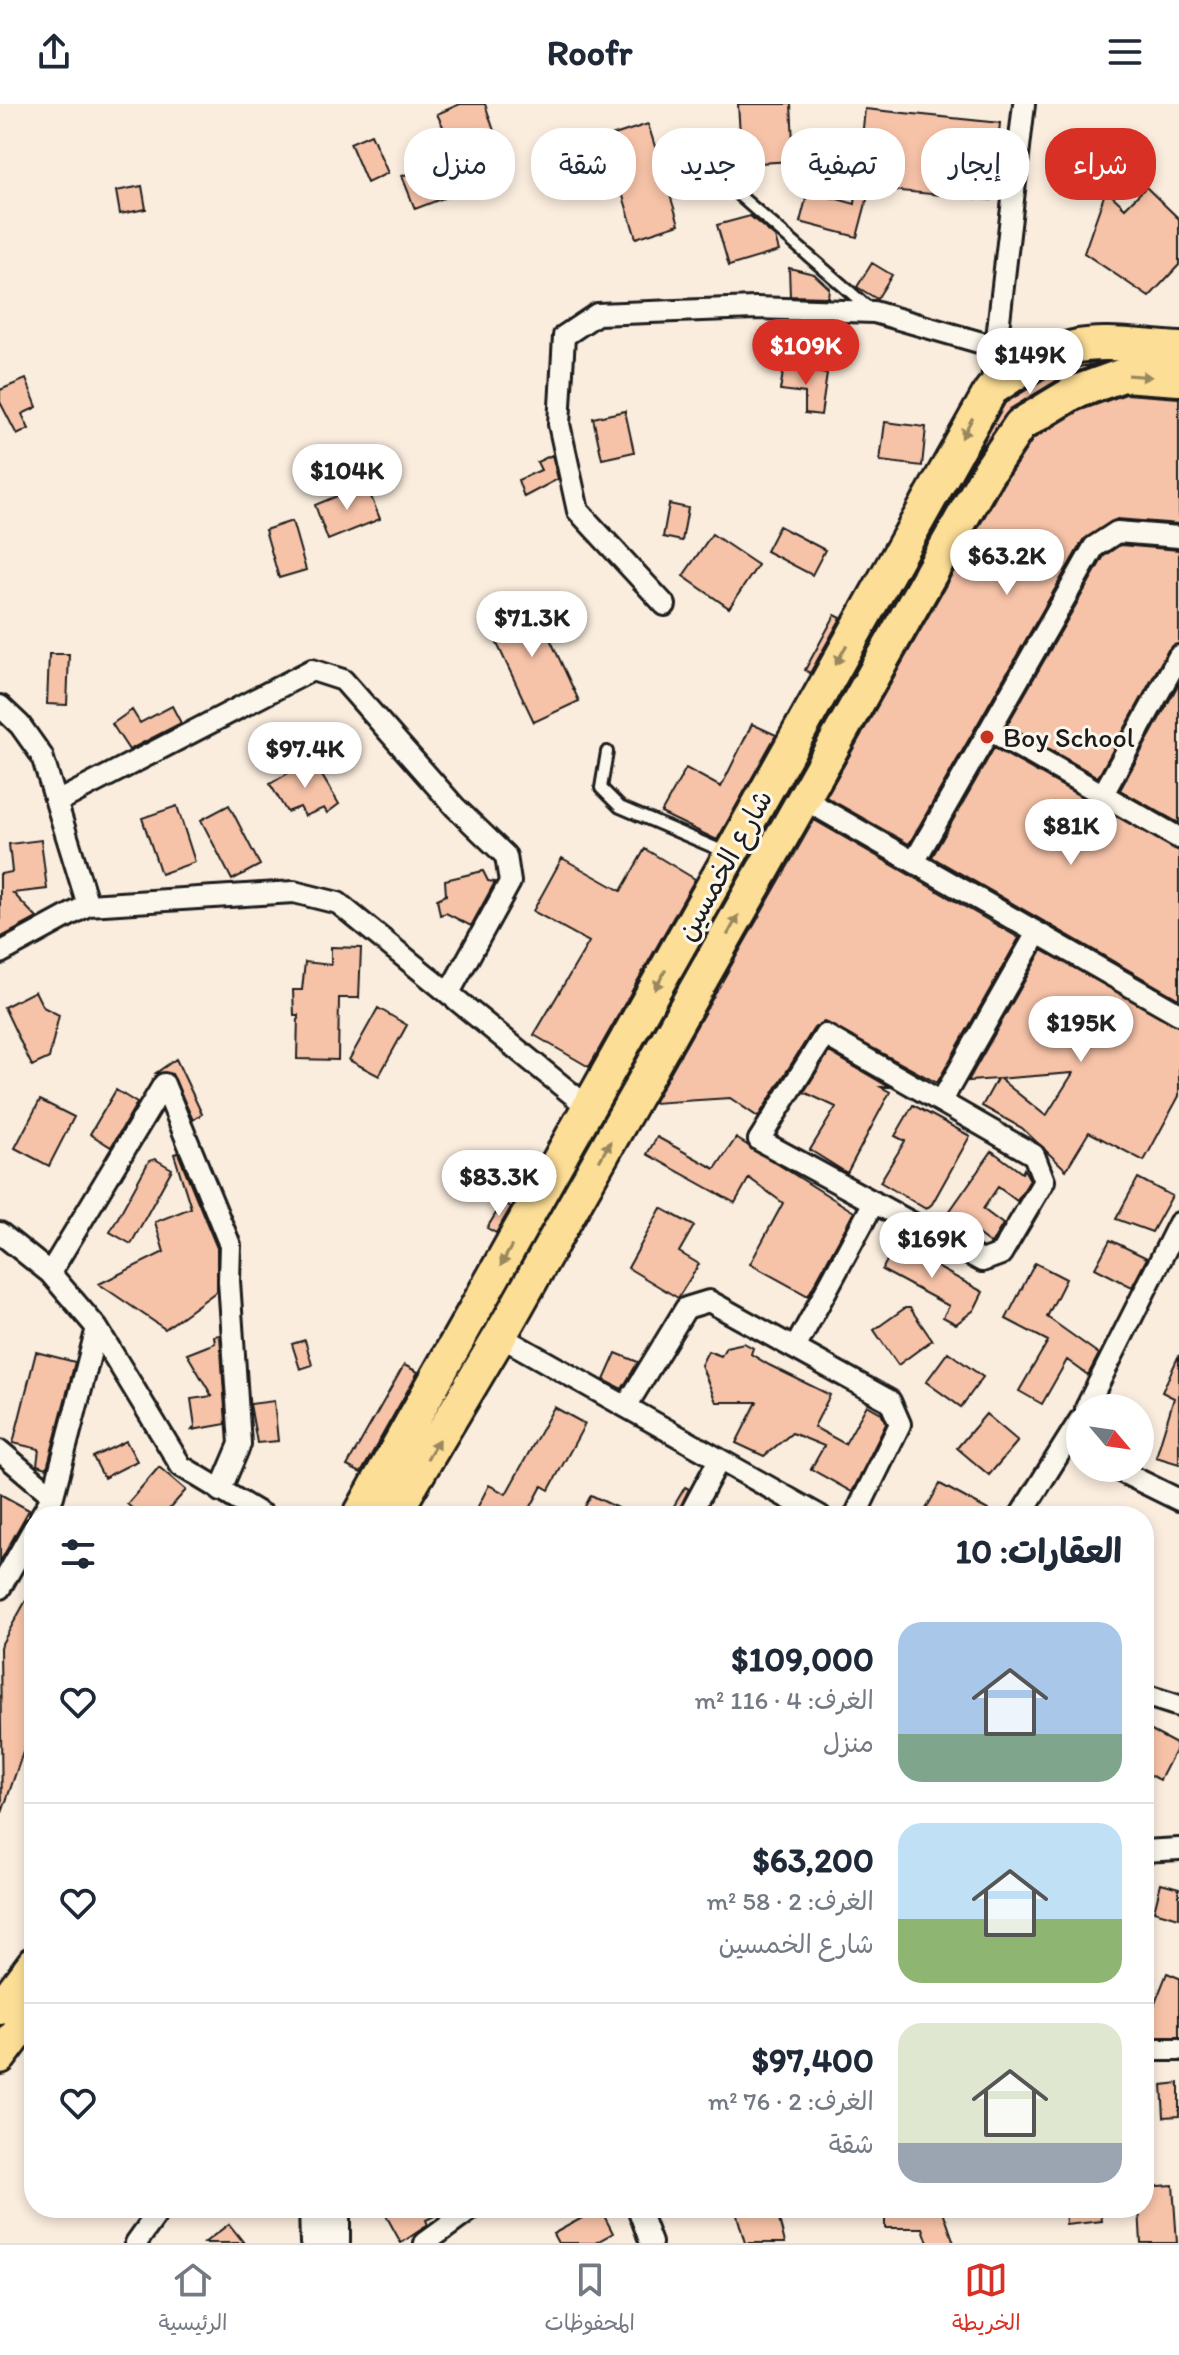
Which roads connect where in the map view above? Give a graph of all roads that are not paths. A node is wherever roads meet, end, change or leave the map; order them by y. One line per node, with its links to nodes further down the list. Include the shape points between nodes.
1 (1024, 104): 4 (street)
2 (745, 200): 3 (lane)
3 (874, 312): 4 (street); 10 (street, via 755,308 597,314 564,336 559,424 578,511)
4 (996, 347): 6 (street); 8 (street)
5 (1179, 349): 6 (main road, شارع الخمسين, via 1088,342)
6 (1052, 351): 8 (main road, شارع الخمسين)
7 (1179, 379): 16 (main road, شارع الخمسين, one-way to 7, via 987,474 1020,425 1073,393 1123,375)
8 (991, 390): 19 (main road, شارع الخمسين, one-way to 19)
9 (1179, 537): 13 (street, via 1117,532 1094,547)
10 (665, 605)
11 (1179, 656): 15 (street)
12 (0, 706): 17 (street, via 42,756)
13 (991, 731): 15 (street); 20 (street)
14 (607, 752): 19 (lane, via 601,788 607,797)
15 (1103, 794): 18 (street)
16 (804, 799): 20 (street); 33 (main road, شارع الخمسين, one-way to 16)
17 (57, 802): 21 (street); 24 (street, via 312,670 343,680 455,807 506,856 510,882)
18 (1179, 838)
19 (731, 854): 27 (main road, شارع الخمسين, one-way to 27)
20 (914, 862): 22 (street)
21 (88, 905): 23 (street); 24 (street, via 294,892 338,903)
22 (1037, 933): 25 (street); 26 (street)
23 (0, 953)
24 (450, 991): 27 (street)
25 (1179, 1014)
26 (942, 1100): 28 (street, via 1034,1155 1044,1181 1001,1254 982,1261); 28 (street, via 825,1035 759,1140)
27 (589, 1108): 46 (main road, شارع الخمسين, one-way to 46)
28 (874, 1202): 34 (street)
29 (1179, 1223): 35 (street)
30 (0, 1233): 31 (street)
31 (50, 1273): 32 (street); 41 (street, via 164,1084 230,1245 240,1444)
32 (97, 1328): 41 (street, via 181,1466); 42 (street)
33 (500, 1336): 36 (street); 47 (main road, شارع الخمسين, one-way to 33)
34 (795, 1348): 36 (street, via 709,1301 686,1308); 50 (street, via 890,1401 900,1424)
35 (1093, 1394)
36 (627, 1405): 39 (street)
37 (0, 1451): 42 (street)
38 (1066, 1458): 51 (street)
39 (719, 1460): 48 (street); 49 (street)
40 (1142, 1482): 43 (street)
41 (220, 1491): 45 (street)
42 (53, 1496): 44 (street)
43 (1179, 1500)
44 (47, 1506)
45 (246, 1506)
46 (365, 1506)
47 (399, 1506)
48 (694, 1506)
49 (802, 1506)
50 (860, 1506)
51 (1028, 1506)
52 (24, 1546): 53 (street)
53 (0, 1588)
54 (1154, 1698): 55 (street)
55 (1179, 1706)
56 (1179, 1849): 57 (street)
57 (1154, 1850)
58 (24, 1976): 59 (main road)
59 (0, 2008)
60 (24, 2024): 63 (main road)
61 (1154, 2050): 62 (street)
62 (1179, 2050)
63 (2, 2051)
64 (154, 2218): 69 (street)
65 (314, 2218): 70 (street)
66 (335, 2218): 71 (street)
67 (459, 2218): 72 (street)
68 (642, 2218): 73 (street)
69 (136, 2243)
70 (315, 2243)
71 (335, 2243)
72 (425, 2243)
73 (651, 2243)

